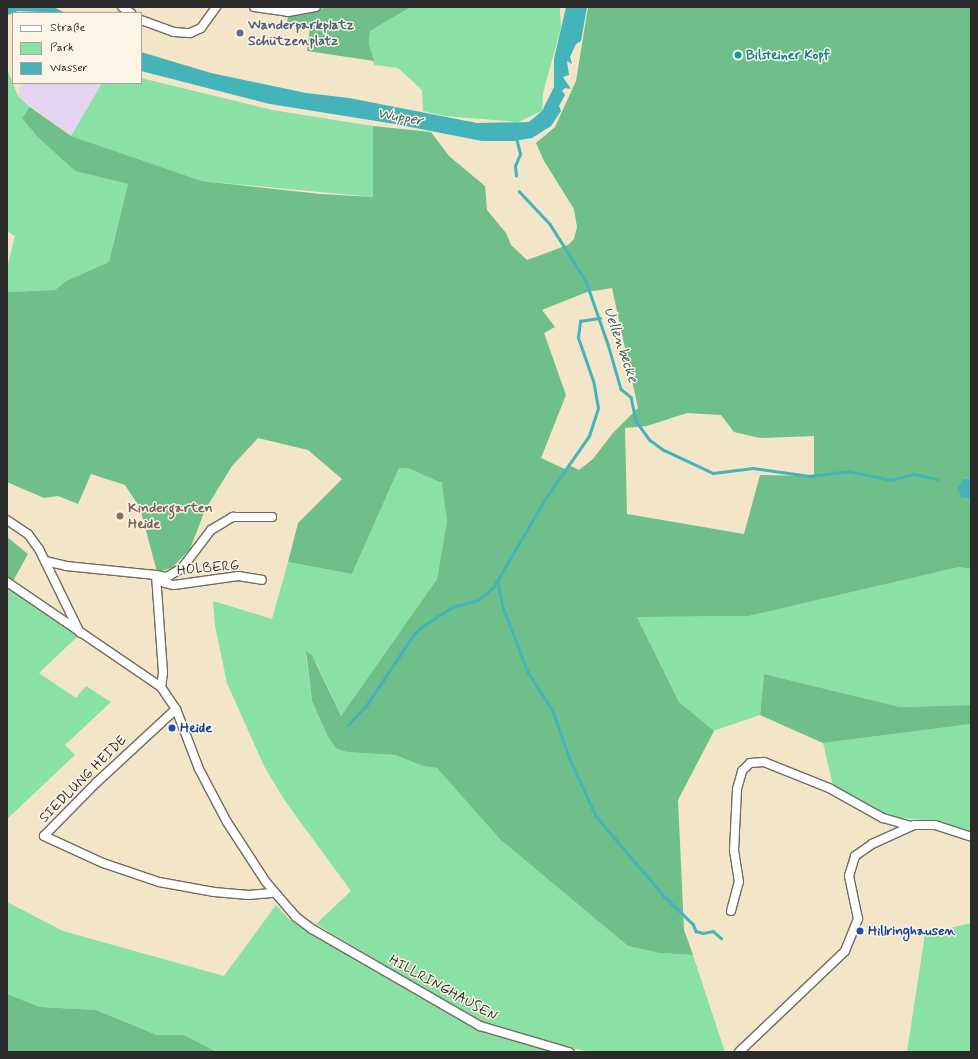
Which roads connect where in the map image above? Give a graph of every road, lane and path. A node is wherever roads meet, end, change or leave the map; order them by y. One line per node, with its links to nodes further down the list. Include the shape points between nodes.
1 (216, 7): 4 (street, via 201,28 190,33 174,32)
2 (254, 7): 3 (street, via 288,12)
3 (316, 7)
4 (142, 20)
5 (272, 517): 8 (street, HOLBERG, via 233,517 211,530 182,568 167,577)
6 (7, 520): 7 (street, via 28,534)
7 (45, 561): 8 (street, via 66,566); 11 (street)
8 (156, 575): 9 (street, HOLBERG, via 165,583 174,585 238,576); 12 (street, via 163,673)
9 (262, 580)
10 (9, 584): 11 (street)
11 (80, 634): 12 (street)
12 (161, 687): 13 (street)
13 (176, 709): 16 (street, via 189,747 210,791); 16 (street, SIEDLUNG HEIDE, via 96,783 44,836 103,863 159,882 221,893)
14 (911, 826): 15 (street, via 935,825); 17 (street, via 883,818 829,788 764,762 750,763 742,772 737,789 734,851 739,882); 19 (street, via 872,844 855,856 849,876 858,919 845,952)
15 (971, 838)
16 (274, 893): 18 (street, HILLRINGHAUSEN, via 296,917 312,929 480,1026)
17 (731, 911)
18 (568, 1052)
19 (739, 1052)

